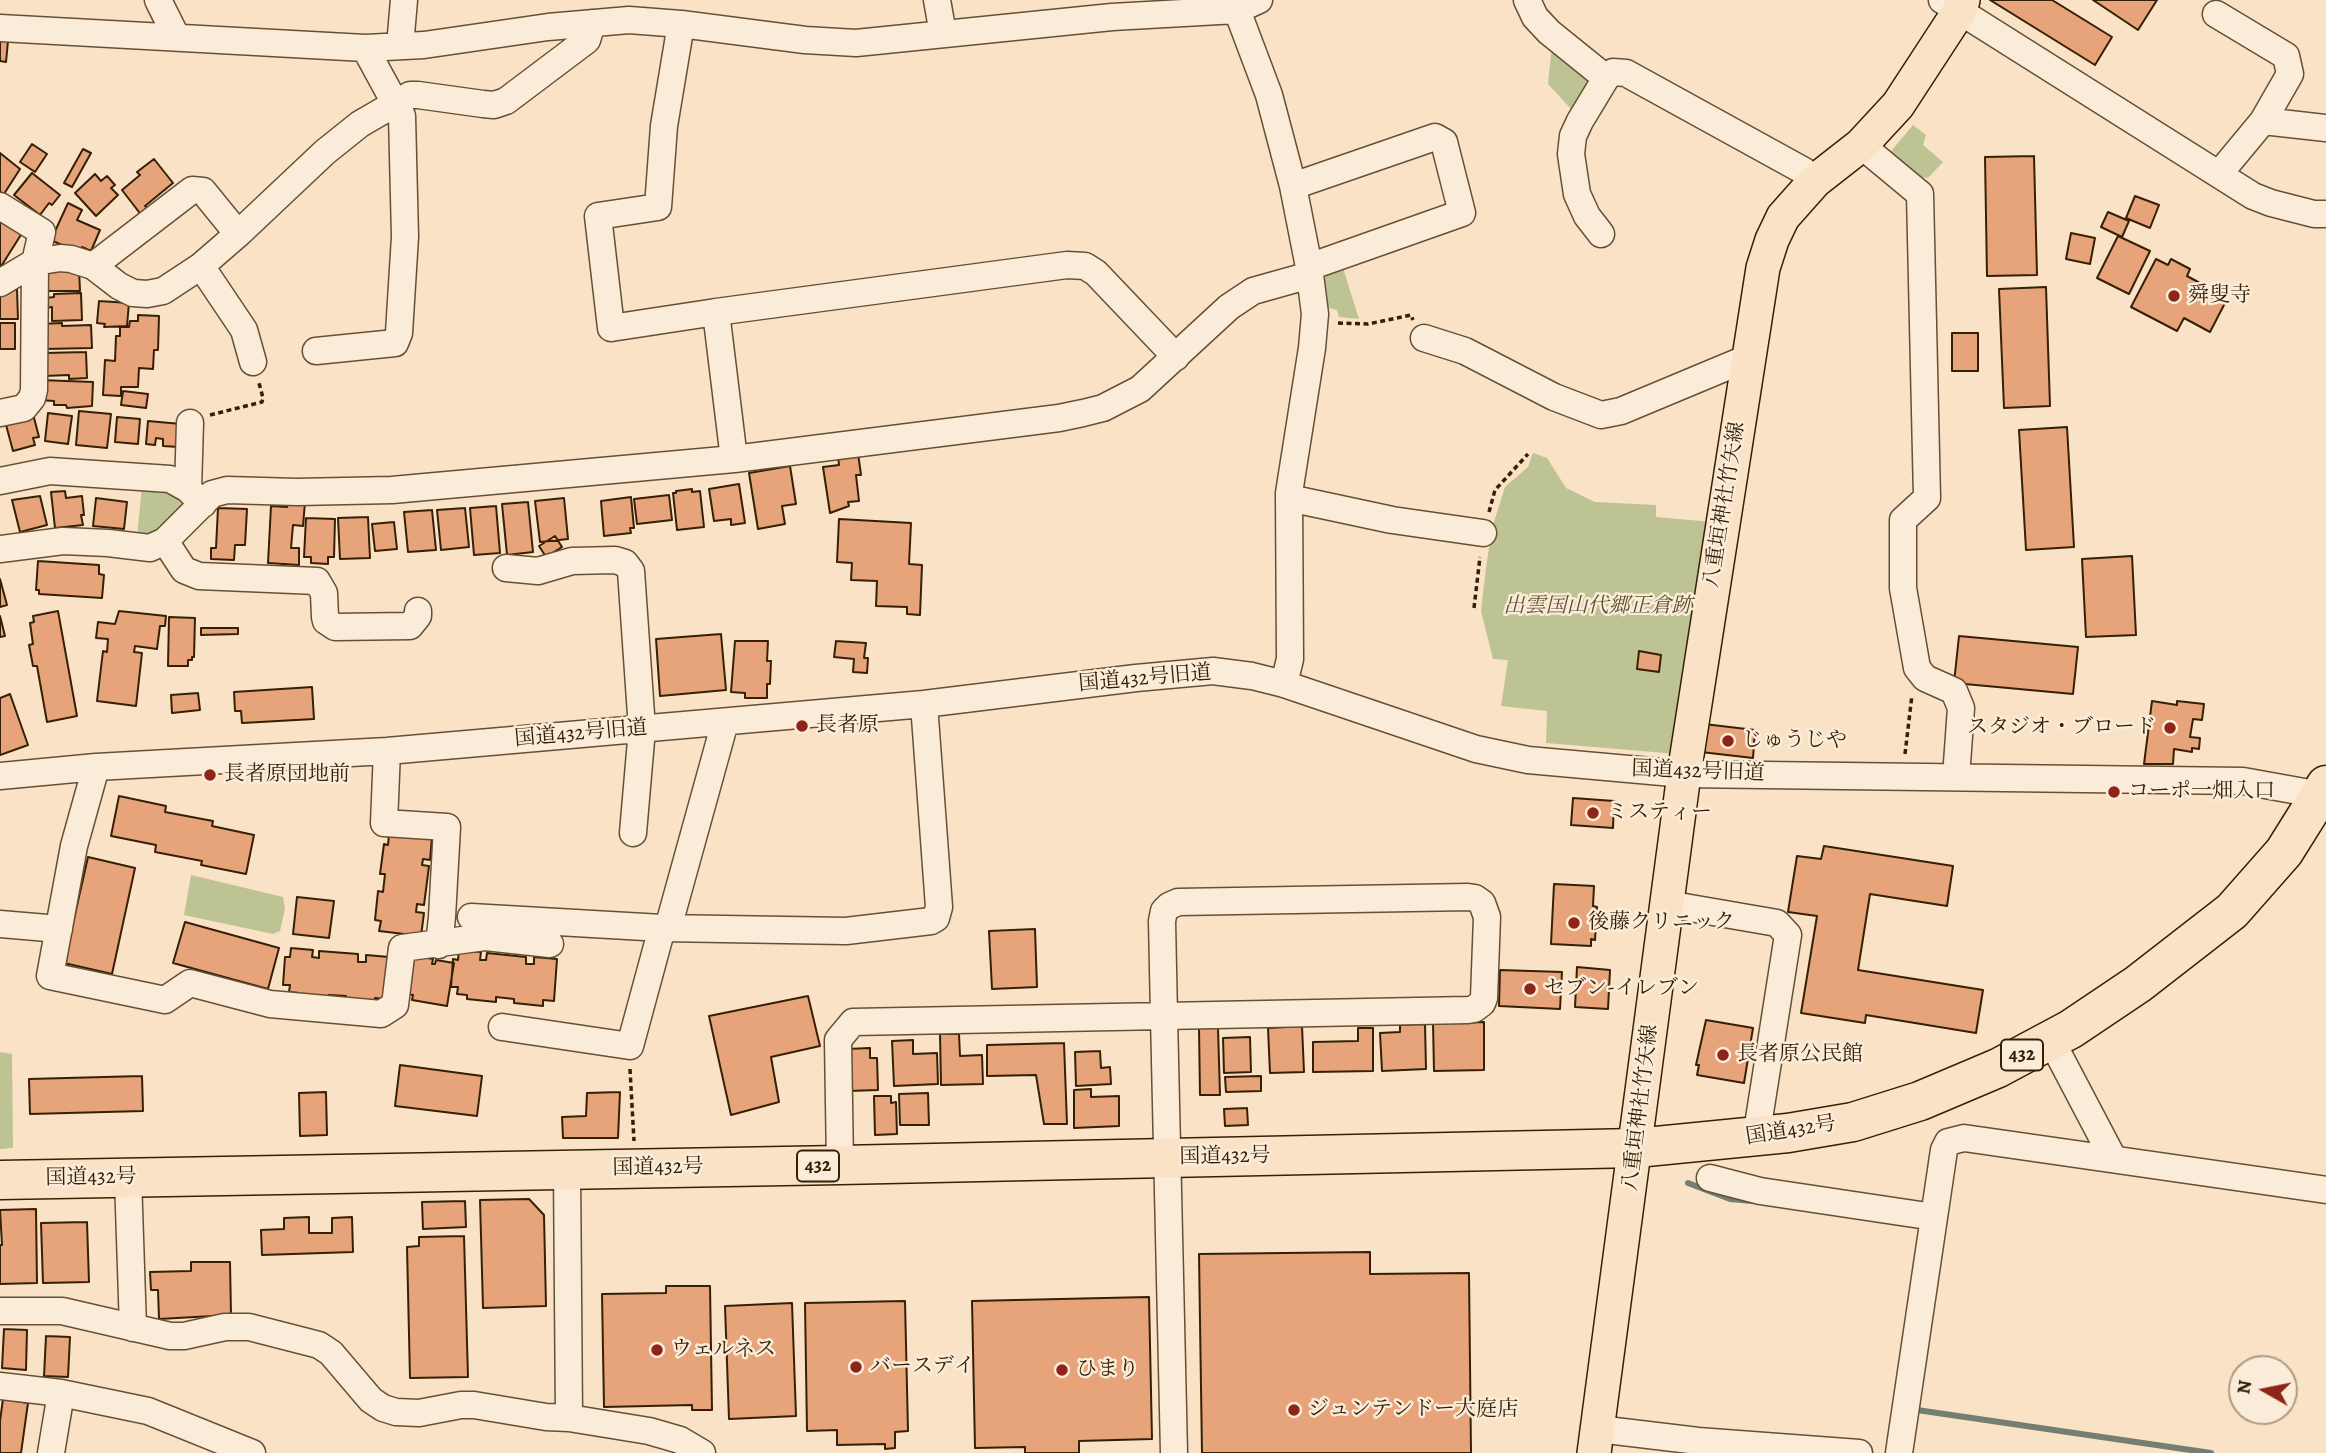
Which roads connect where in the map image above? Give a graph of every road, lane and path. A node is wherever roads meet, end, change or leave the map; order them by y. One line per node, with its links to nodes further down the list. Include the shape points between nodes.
1 (158, 0): 13 (street)
2 (404, 0): 14 (street)
3 (937, 0): 12 (street)
4 (1527, 0): 16 (street, via 1535,18 1549,32)
5 (1955, 3): 20 (main road, 八重垣神社竹矢線, via 1898,105); 21 (street)
6 (1248, 5): 7 (street); 23 (street)
7 (1169, 7): 12 (street)
8 (2216, 14): 18 (street, via 2286,55 2290,74)
9 (592, 23): 10 (street); 14 (street); 17 (street, via 587,40 506,101 494,105 418,94)
10 (681, 24): 12 (street, via 824,42); 33 (street, via 664,126 658,207 598,216 611,328)
11 (0, 28): 13 (street)
12 (943, 34)
13 (176, 36): 15 (street)
14 (400, 46): 15 (street)
15 (365, 48): 17 (street)
16 (1606, 78): 22 (street, via 1613,72 1626,73); 27 (street, via 1573,136 1571,154 1577,194)
17 (396, 102): 26 (street, via 325,152); 36 (street, via 402,116 405,237 399,334 395,343)
18 (2263, 121): 19 (street); 21 (street)
19 (2326, 128)
20 (1860, 145): 22 (main road, 八重垣神社竹矢線); 51 (street, via 1920,194 1927,498 1903,520 1903,588)
21 (2219, 174): 25 (street, via 2271,203)
22 (1815, 181): 38 (main road, 八重垣神社竹矢線, via 1783,218 1772,240)
23 (1293, 186): 31 (street); 31 (street, via 1435,136 1444,142 1462,213)
24 (0, 206): 28 (street, via 42,232)
25 (2326, 214)
26 (238, 234): 29 (street, via 203,191 192,190); 30 (street)
27 (1601, 234)
28 (35, 262): 29 (street, via 60,258); 32 (street); 40 (street, via 34,390 24,408)
29 (93, 266): 30 (street, via 126,290 147,294 172,286)
30 (201, 266): 39 (street, via 244,330)
31 (1310, 271): 34 (street); 37 (street, via 1254,291 1229,307)
32 (0, 283)
33 (716, 312): 37 (street, via 1085,266); 42 (street)
34 (1315, 314): 35 (path, via 1331,316 1336,323 1356,324 1411,315); 45 (street)
35 (1424, 338): 38 (street, via 1465,351 1554,397 1601,415 1621,411)
36 (316, 351)
37 (1176, 357): 42 (street, via 1140,389 1083,413)
38 (1748, 358): 58 (main road, 八重垣神社竹矢線)
39 (253, 362): 41 (path, via 262,402 194,418)
40 (0, 413)
41 (190, 423): 44 (street)
42 (734, 459): 44 (street, via 391,490 228,490)
43 (0, 481): 44 (street, via 50,471 170,479)
44 (195, 496): 47 (street)
45 (1289, 498): 46 (street); 52 (street, via 1290,659)
46 (1483, 533)
47 (165, 541): 48 (street, via 150,548 63,541); 50 (street, via 184,570 199,576 321,583 326,621 335,627 410,626)
48 (0, 549)
49 (506, 568): 55 (street, via 538,571 572,561 625,563 631,571)
50 (418, 611)
51 (1921, 674): 60 (path, via 1913,686); 61 (street, via 1954,691 1961,708)
52 (1284, 684): 53 (street, 国道432号旧道, via 1213,671); 58 (street, 国道432号旧道, via 1476,749 1528,760)
53 (924, 704): 54 (street, 国道432号旧道); 67 (street, via 939,907 936,918 846,931)
54 (725, 722): 55 (street, 国道432号旧道); 67 (street)
55 (642, 729): 56 (street, 国道432号旧道); 63 (street)
56 (387, 751): 57 (street, 国道432号旧道); 70 (street, via 384,823 447,827)
57 (96, 767): 59 (street, 国道432号旧道); 68 (street, via 74,846)
58 (1684, 774): 60 (street, 国道432号旧道); 64 (main road, 八重垣神社竹矢線)
59 (0, 776)
60 (1902, 776): 61 (street, 国道432号旧道)
61 (1956, 777): 62 (street, 国道432号旧道, via 2243,780)
62 (2324, 792): 73 (highway, 国道432号 / 432, via 2284,852 2232,911 2138,984)
63 (633, 833)
64 (1667, 904): 75 (street, via 1777,923 1788,935); 76 (main road, 八重垣神社竹矢線)
65 (471, 917): 67 (street)
66 (0, 924): 68 (street)
67 (665, 928): 74 (street)
68 (59, 929): 70 (street, via 50,976 165,1000 191,983 270,1004 382,1014 396,1005 402,948)
69 (550, 944): 70 (street, via 485,937)
70 (439, 945)
71 (1164, 1016): 71 (street, via 1162,921 1164,911 1178,902 1468,897 1482,902 1485,909 1484,998 1474,1009); 78 (street); 79 (street, via 853,1022 838,1040)
72 (502, 1027): 74 (street)
73 (2051, 1040): 75 (highway, 国道432号 / 432, via 1920,1101 1853,1122); 77 (street)
74 (630, 1046): 80 (path)
75 (1756, 1138): 76 (highway, 国道432号 / 432)
76 (1636, 1147): 78 (highway, 国道432号 / 432); 92 (main road, 八重垣神社竹矢線)
77 (2113, 1158): 85 (street); 86 (street, via 1955,1139 1944,1150)
78 (1167, 1159): 79 (highway, 国道432号 / 432); 96 (street)
79 (840, 1165): 80 (highway, 国道432号 / 432)
80 (634, 1168): 81 (highway, 国道432号 / 432)
81 (567, 1170): 82 (highway, 国道432号 / 432); 91 (street)
82 (128, 1178): 84 (highway, 国道432号 / 432); 88 (street)
83 (1710, 1178): 86 (street, via 1759,1191)
84 (0, 1180)
85 (2326, 1190)
86 (1934, 1217): 98 (street)
87 (0, 1311): 88 (street, via 62,1311)
88 (133, 1328): 91 (street, via 184,1336 249,1327 319,1345 371,1400 396,1412 474,1405)
89 (0, 1386): 90 (street)
90 (61, 1392): 93 (street); 94 (street, via 148,1410)
91 (569, 1418): 95 (street, via 649,1431 680,1440)
92 (1596, 1441): 97 (street, via 1698,1441)
93 (51, 1453)
94 (252, 1453)
95 (702, 1453)
96 (1174, 1453)
97 (1859, 1453)
98 (1899, 1453)

